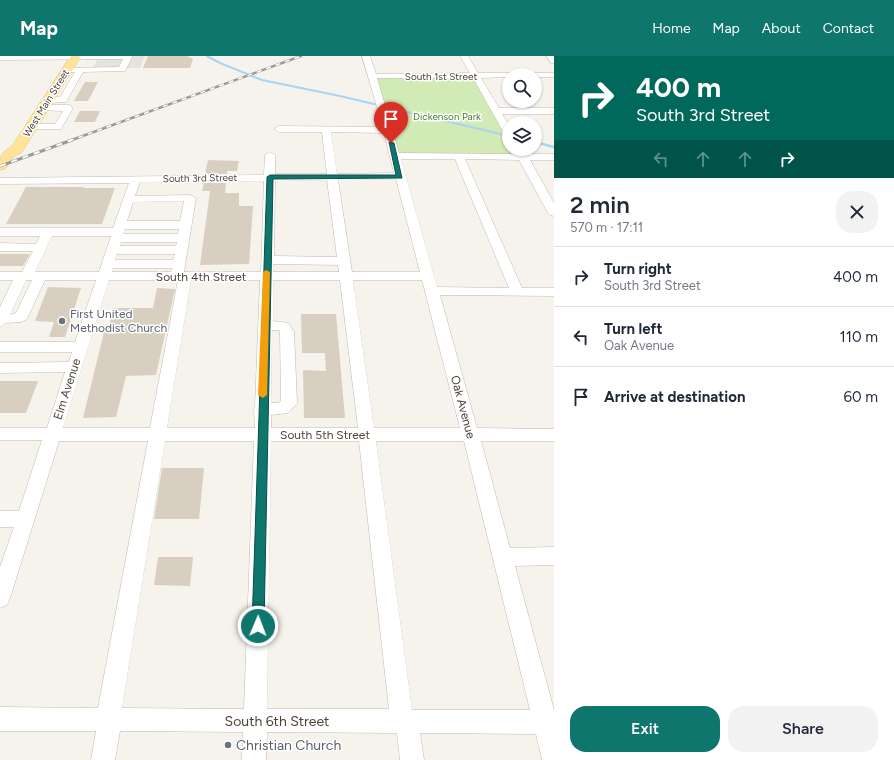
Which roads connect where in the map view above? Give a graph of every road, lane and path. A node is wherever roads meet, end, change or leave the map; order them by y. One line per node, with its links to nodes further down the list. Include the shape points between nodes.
1 (76, 56): 5 (street); 9 (street); 10 (main road, West Main Street)
2 (366, 56): 15 (street, Oak Avenue)
3 (464, 56): 11 (street)
4 (550, 56): 8 (street)
5 (41, 57): 6 (street)
6 (0, 58)
7 (127, 59): 9 (street); 9 (street, via 122,69)
8 (554, 61)
9 (89, 62): 10 (street); 16 (street, via 63,100)
10 (67, 70): 16 (main road, West Main Street)
11 (475, 75): 12 (street, South 1st Street); 15 (street, South 1st Street); 17 (street)
12 (502, 75)
13 (542, 75): 14 (street)
14 (554, 75)
15 (372, 76): 25 (street, Oak Avenue)
16 (46, 104): 22 (main road, West Main Street); 22 (street, via 68,108 58,127)
17 (497, 111): 18 (street); 21 (street)
18 (554, 111)
19 (543, 118): 20 (street)
20 (554, 118)
21 (502, 121)
22 (31, 127): 26 (main road, West Main Street)
23 (279, 129): 24 (street)
24 (326, 130): 25 (street); 37 (street)
25 (387, 130): 29 (street, Oak Avenue)
26 (18, 149): 34 (main road, West Main Street, via 8,154); 38 (main road, West Main Street, via 21,153 9,173)
27 (502, 154): 32 (street)
28 (270, 155): 36 (street)
29 (395, 156): 32 (street); 35 (street, Oak Avenue)
30 (522, 156): 41 (street)
31 (542, 156): 33 (street)
32 (459, 157): 56 (street)
33 (554, 157)
34 (0, 166)
35 (400, 176): 37 (street, South 3rd Street); 55 (street, Oak Avenue)
36 (270, 177): 37 (street, South 3rd Street); 39 (street, South 3rd Street); 50 (street)
37 (332, 177): 51 (street)
38 (0, 180): 39 (street, South 3rd Street)
39 (135, 180): 40 (street, Elm Avenue)
40 (129, 199): 42 (street, via 148,204 170,204 190,198); 46 (street, Elm Avenue)
41 (554, 213)
42 (186, 220): 45 (street); 46 (street)
43 (0, 232): 44 (street)
44 (48, 232): 46 (street); 48 (street)
45 (184, 238): 46 (street); 49 (street)
46 (115, 243): 49 (street); 52 (street, South 4th Street); 54 (street, South 4th Street); 61 (street, Elm Avenue)
47 (0, 247): 48 (street)
48 (41, 248): 54 (street)
49 (182, 250): 52 (street)
50 (266, 269): 51 (street, South 4th Street); 52 (street, South 4th Street); 59 (street)
51 (345, 269): 55 (street, South 4th Street); 71 (street)
52 (181, 272): 69 (street)
53 (0, 276): 54 (street, South 4th Street)
54 (29, 276): 58 (street); 58 (street, via 22,316)
55 (430, 284): 56 (street, South 4th Street); 72 (street, Oak Avenue)
56 (517, 292): 57 (street, South 4th Street)
57 (554, 292)
58 (1, 321)
59 (265, 325): 64 (street); 65 (street, via 283,326 287,332)
60 (0, 346): 61 (street)
61 (81, 348): 62 (street, Elm Avenue)
62 (74, 367): 63 (street); 68 (street, Elm Avenue)
63 (0, 368)
64 (264, 377): 65 (street); 66 (street)
65 (288, 378): 66 (street, via 288,404 282,409)
66 (262, 409): 70 (street)
67 (0, 434): 68 (street, South 5th Street)
68 (52, 434): 69 (street, South 5th Street); 74 (street, Elm Avenue)
69 (158, 435): 70 (street, South 5th Street); 81 (street, via 110,707)
70 (262, 435): 71 (street, South 5th Street); 82 (street)
71 (367, 435): 72 (street, South 5th Street); 83 (street)
72 (471, 435): 73 (street, South 5th Street); 77 (street, Oak Avenue)
73 (554, 435)
74 (25, 518): 75 (street); 78 (street, Elm Avenue)
75 (0, 519)
76 (554, 556): 77 (street)
77 (503, 557): 84 (street, Oak Avenue)
78 (6, 558): 79 (street, Elm Avenue)
79 (1, 593)
80 (0, 719): 81 (street, South 6th Street)
81 (110, 720): 82 (street, South 6th Street); 85 (street)
82 (256, 721): 83 (street, South 6th Street); 86 (street)
83 (404, 722): 84 (street, South 6th Street); 87 (street)
84 (549, 722): 88 (street, Oak Avenue)
85 (103, 760)
86 (254, 760)
87 (412, 760)
88 (554, 760)

